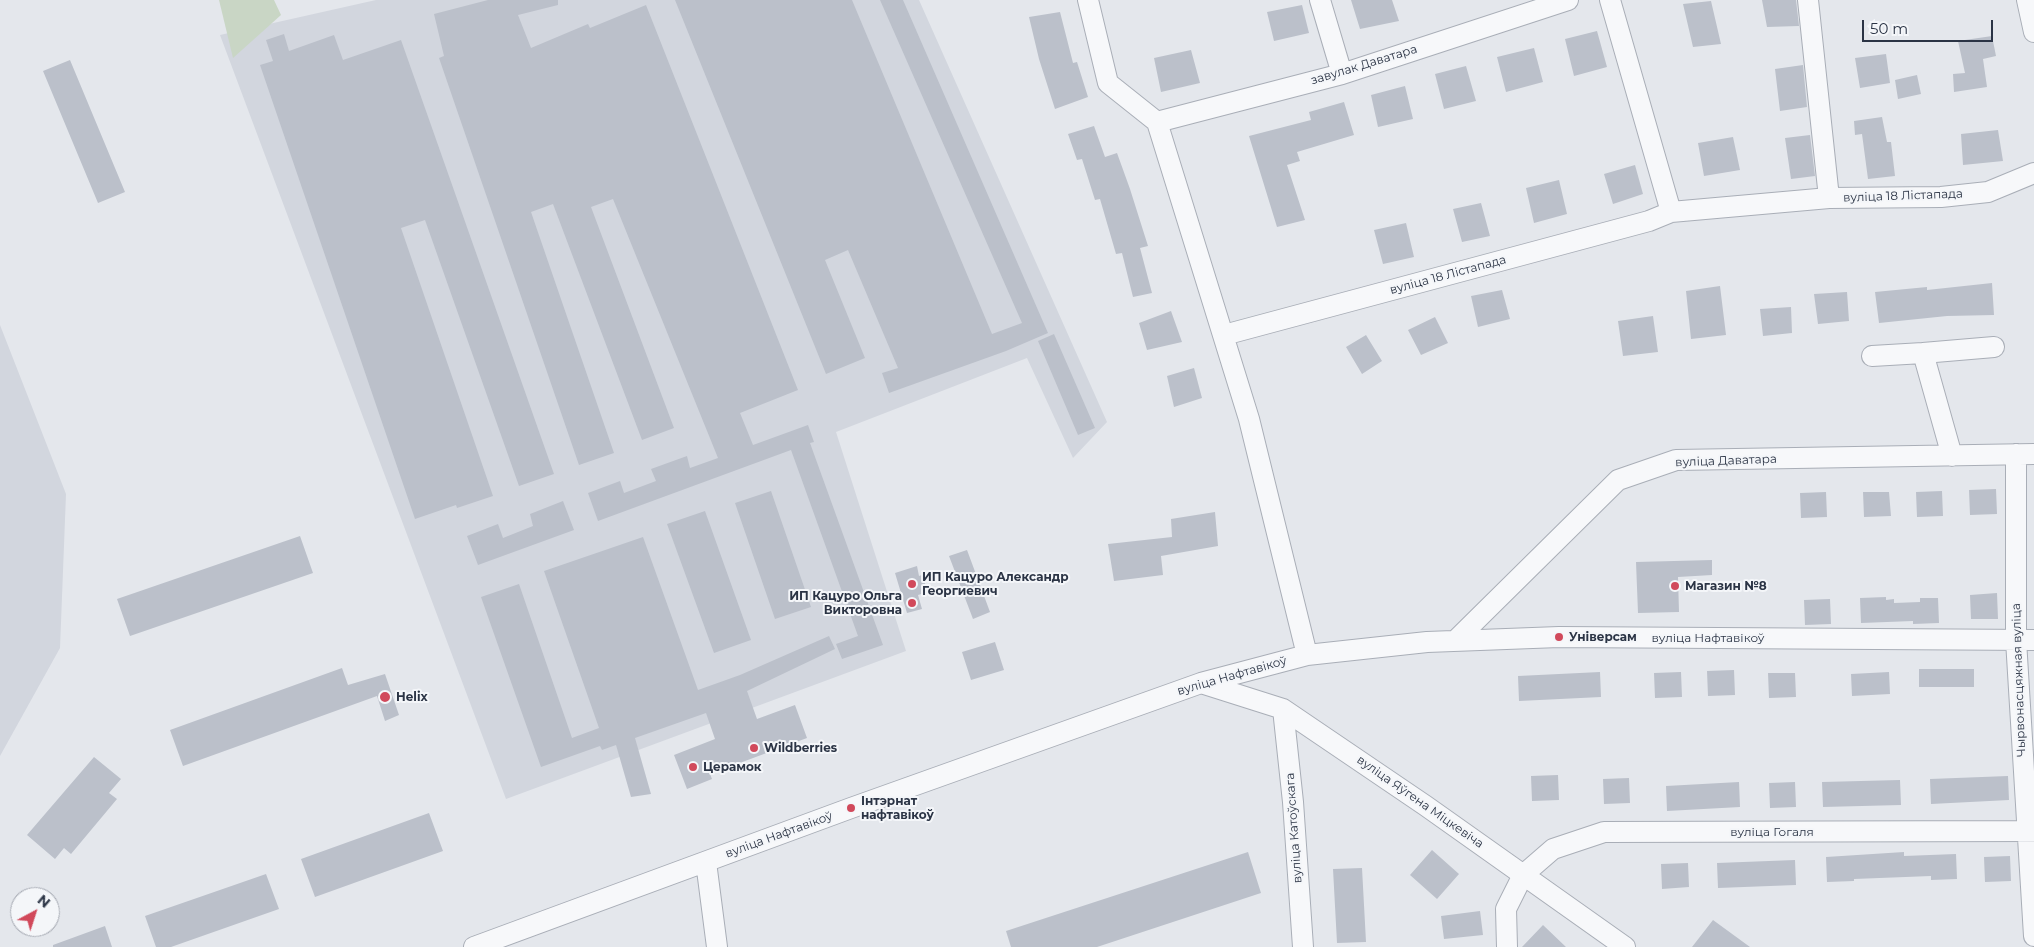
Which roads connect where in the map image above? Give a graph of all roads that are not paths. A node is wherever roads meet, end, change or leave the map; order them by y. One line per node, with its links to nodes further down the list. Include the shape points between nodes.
1 (1088, 0): 9 (street, via 1108,83)
2 (1320, 0): 8 (street)
3 (1568, 0): 8 (street, завулак Даватара)
4 (1610, 0): 12 (street)
5 (1808, 0): 11 (street, вуліца 18 Лістапада)
6 (2027, 0): 7 (street)
7 (2034, 32)
8 (1342, 74): 9 (street, завулак Даватара)
9 (1157, 122): 13 (street)
10 (2034, 173): 11 (street, вуліца 18 Лістапада, via 1988,192 1941,197)
11 (1829, 198): 12 (street, вуліца 18 Лістапада)
12 (1671, 212): 13 (street, вуліца 18 Лістапада, via 1649,221)
13 (1224, 335): 21 (street, via 1249,419)
14 (1994, 347): 15 (street)
15 (1923, 353): 16 (street); 18 (street)
16 (1872, 356)
17 (2025, 454): 18 (street, вуліца Даватара); 20 (street, Чырвонасцяжная вуліца)
18 (1952, 456): 19 (street, вуліца Даватара, via 1676,460 1618,480)
19 (1456, 640): 20 (street, вуліца Нафтавікоў, via 1569,637); 21 (street, вуліца Нафтавікоў)
20 (2025, 640): 24 (street, Чырвонасцяжная вуліца)
21 (1306, 655): 22 (street, вуліца Нафтавікоў)
22 (1201, 683): 23 (street, вуліца Яўгена Міцкевіча); 25 (street, вуліца Нафтавікоў)
23 (1283, 709): 26 (street, вуліца Яўгена Міцкевіча); 30 (street, вуліца Катоўскага)
24 (2030, 831): 26 (street, вуліца Гогаля, via 1604,832 1553,849); 27 (street, Чырвонасцяжная вуліца)
25 (706, 862): 28 (street, вуліца Нафтавікоў); 29 (street)
26 (1523, 875): 31 (street, via 1506,910); 32 (street, вуліца Яўгена Міцкевіча)
27 (2034, 936)
28 (474, 947)
29 (717, 947)
30 (1303, 947)
31 (1507, 947)
32 (1626, 947)

